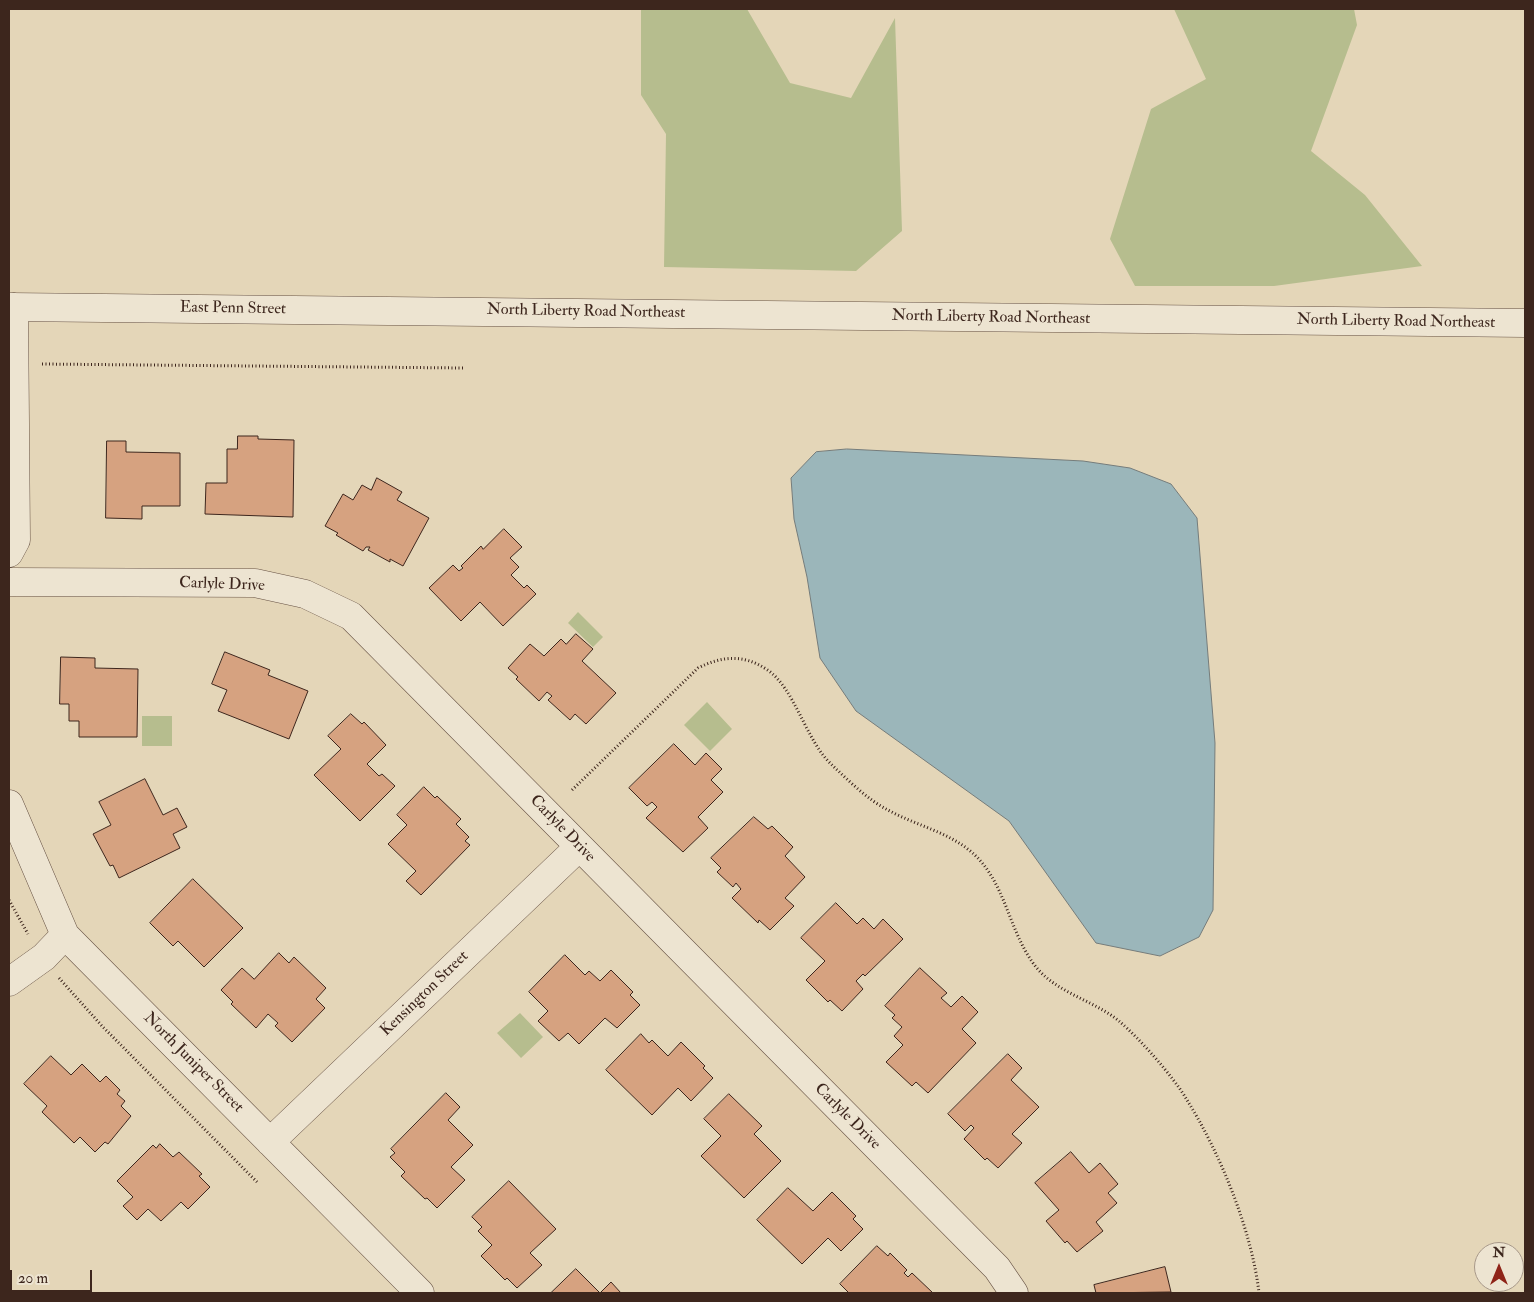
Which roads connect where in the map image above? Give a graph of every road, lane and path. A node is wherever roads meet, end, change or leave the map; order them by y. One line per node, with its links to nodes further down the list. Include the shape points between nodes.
1 (11, 307): 2 (street, East Penn Street); 4 (street)
2 (457, 311): 3 (street, North Liberty Road Northeast)
3 (1525, 323)
4 (15, 364): 5 (path); 6 (street, via 16,540)
5 (463, 368)
6 (9, 553)
7 (9, 582): 10 (street, Carlyle Drive, via 255,583 305,594 351,616)
8 (572, 790): 19 (path, via 698,668 717,659 735,658 755,662 769,670 794,705 816,748 831,764 886,810 942,832 970,851 999,890 1016,934 1037,968 1061,988 1119,1021 1187,1099 1236,1205 1255,1261)
9 (9, 804): 12 (street, North Juniper Street)
10 (579, 847): 15 (street, Kensington Street); 18 (street, Carlyle Drive, via 998,1268)
11 (9, 900): 13 (path)
12 (65, 934): 13 (street); 15 (street, North Juniper Street)
13 (44, 957): 14 (street); 16 (path, via 102,1026)
14 (9, 982)
15 (270, 1142): 17 (street, North Juniper Street)
16 (257, 1182)
17 (420, 1293)
18 (1014, 1293)
19 (1259, 1293)

